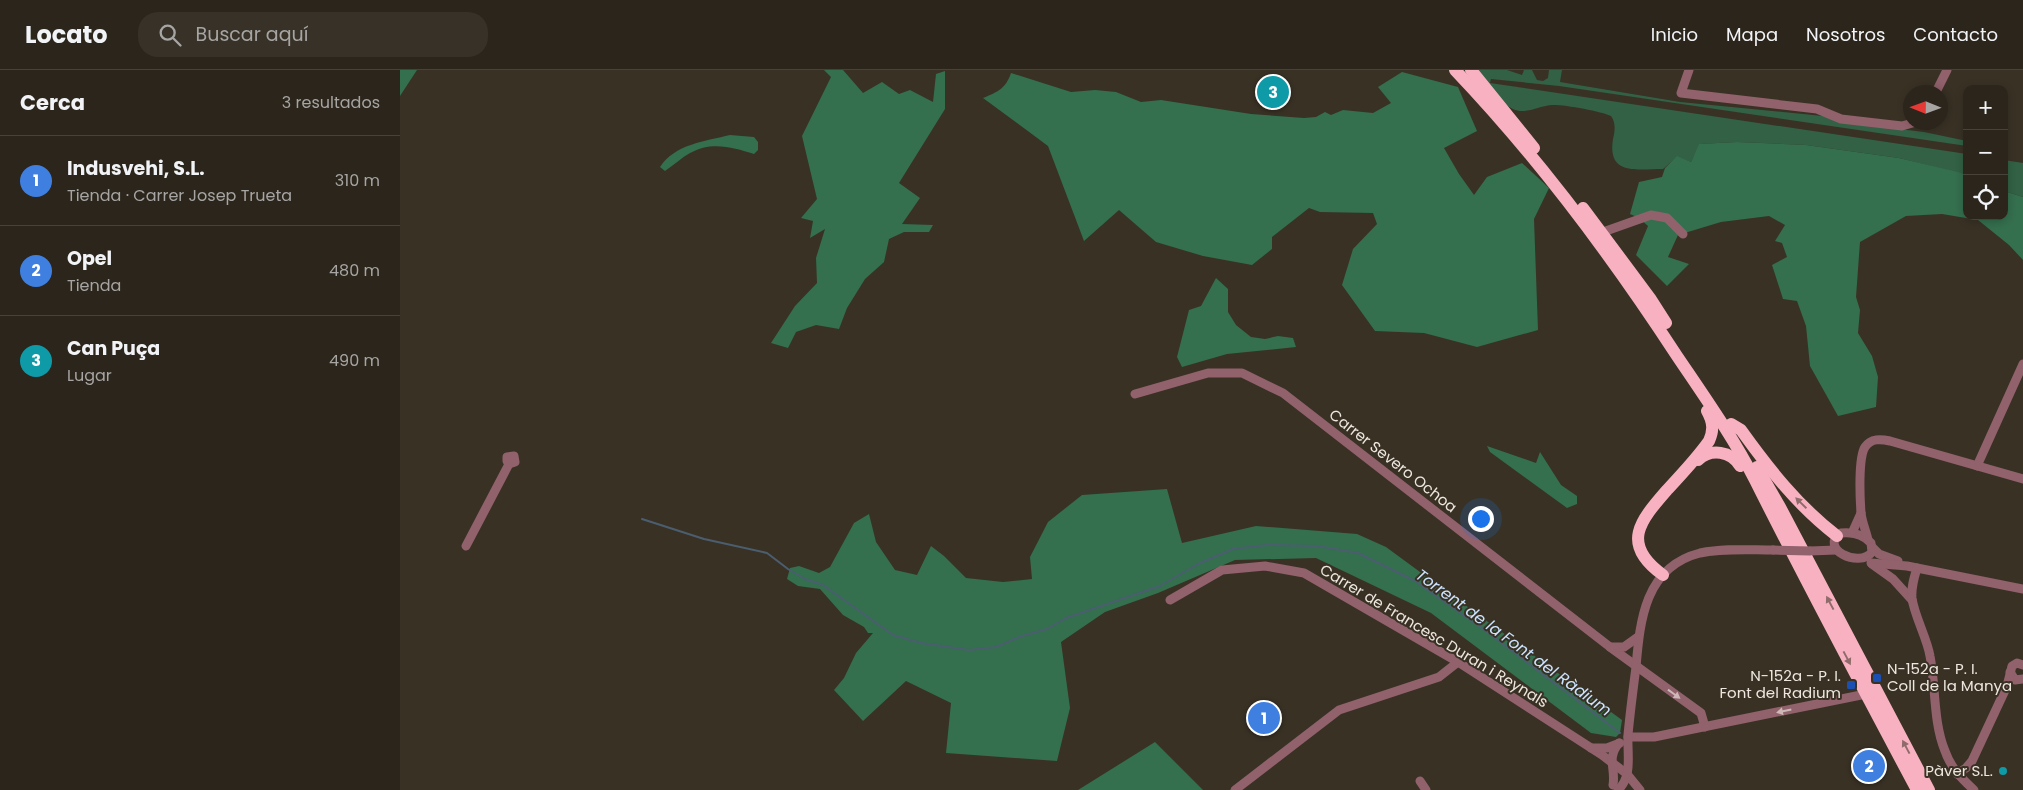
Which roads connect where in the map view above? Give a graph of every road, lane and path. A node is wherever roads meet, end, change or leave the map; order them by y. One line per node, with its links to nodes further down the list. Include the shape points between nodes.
1 (1447, 70): 8 (highway)
2 (1455, 70): 8 (highway)
3 (1463, 70): 10 (highway)
4 (1471, 70): 10 (highway)
5 (1689, 70): 9 (street, via 1681,93 1817,109 1841,119)
6 (1947, 70): 7 (street)
7 (1940, 85)
8 (1482, 101): 14 (highway, via 1593,234)
9 (1903, 126)
10 (1525, 137): 11 (highway)
11 (1603, 232): 12 (street, via 1650,215 1667,218); 16 (highway)
12 (1683, 234)
13 (2023, 364): 19 (street)
14 (1687, 371): 18 (highway, via 1713,429 1709,441); 21 (highway)
15 (1135, 394): 36 (street, Carrer Severo Ochoa, via 1208,372 1242,373 1283,393)
16 (1731, 424): 24 (highway, one-way to 16, via 1785,488 1741,430); 56 (highway, one-way to 16, via 1780,507)
17 (509, 464): 26 (street)
18 (1689, 465): 21 (highway, via 1712,452 1728,455 1738,462); 31 (highway, via 1640,524 1642,554)
19 (1976, 466): 20 (street); 22 (street, via 1882,440 1870,442 1863,454)
20 (2023, 479)
21 (1759, 491): 43 (highway, one-way to 43)
22 (1861, 513): 23 (street); 25 (street)
23 (1852, 533): 24 (street); 25 (street)
24 (1837, 536): 27 (street, via 1834,542)
25 (1870, 543): 28 (street, via 1872,552); 29 (street, via 1879,554)
26 (466, 546)
27 (1836, 550): 28 (street); 31 (street, bridge, via 1735,550 1698,554)
28 (1868, 561): 29 (street); 34 (street, via 1893,579)
29 (1907, 566): 30 (street)
30 (1917, 568): 32 (street); 34 (street)
31 (1663, 575): 35 (street, via 1649,595)
32 (2023, 589)
33 (1170, 600): 37 (street, Carrer de Francesc Duran i Reynals, via 1222,570 1265,566 1304,573)
34 (1912, 600): 49 (street, via 1930,656 1944,749)
35 (1638, 637): 36 (street, via 1624,647); 39 (street)
36 (1610, 647): 39 (street, Carrer Severo Ochoa)
37 (1458, 662): 46 (street, Carrer de Francesc Duran i Reynals); 52 (street, via 1439,677 1339,710)
38 (2023, 665): 40 (street, via 2014,664)
39 (1636, 666): 44 (street, Carrer Severo Ochoa, one-way to 44, via 1701,713); 45 (street)
40 (2010, 672): 41 (street, via 2012,678); 42 (street)
41 (2020, 680): 42 (street)
42 (2007, 686): 49 (street, via 1972,761)
43 (1866, 694): 44 (street, one-way to 44); 55 (highway)
44 (1705, 727): 45 (street)
45 (1625, 742): 46 (street, via 1607,748); 47 (street, via 1614,750); 48 (street)
46 (1590, 748): 47 (street, Carrer de Francesc Duran i Reynals)
47 (1610, 759): 48 (street, Carrer de Francesc Duran i Reynals); 51 (street)
48 (1627, 774): 51 (street); 54 (street, Carrer de Francesc Duran i Reynals)
49 (1957, 774): 57 (street)
50 (1420, 781): 53 (street)
51 (1614, 788)
52 (1234, 790)
53 (1426, 790)
54 (1640, 790)
55 (1917, 790)
56 (1929, 790)
57 (1974, 790)

